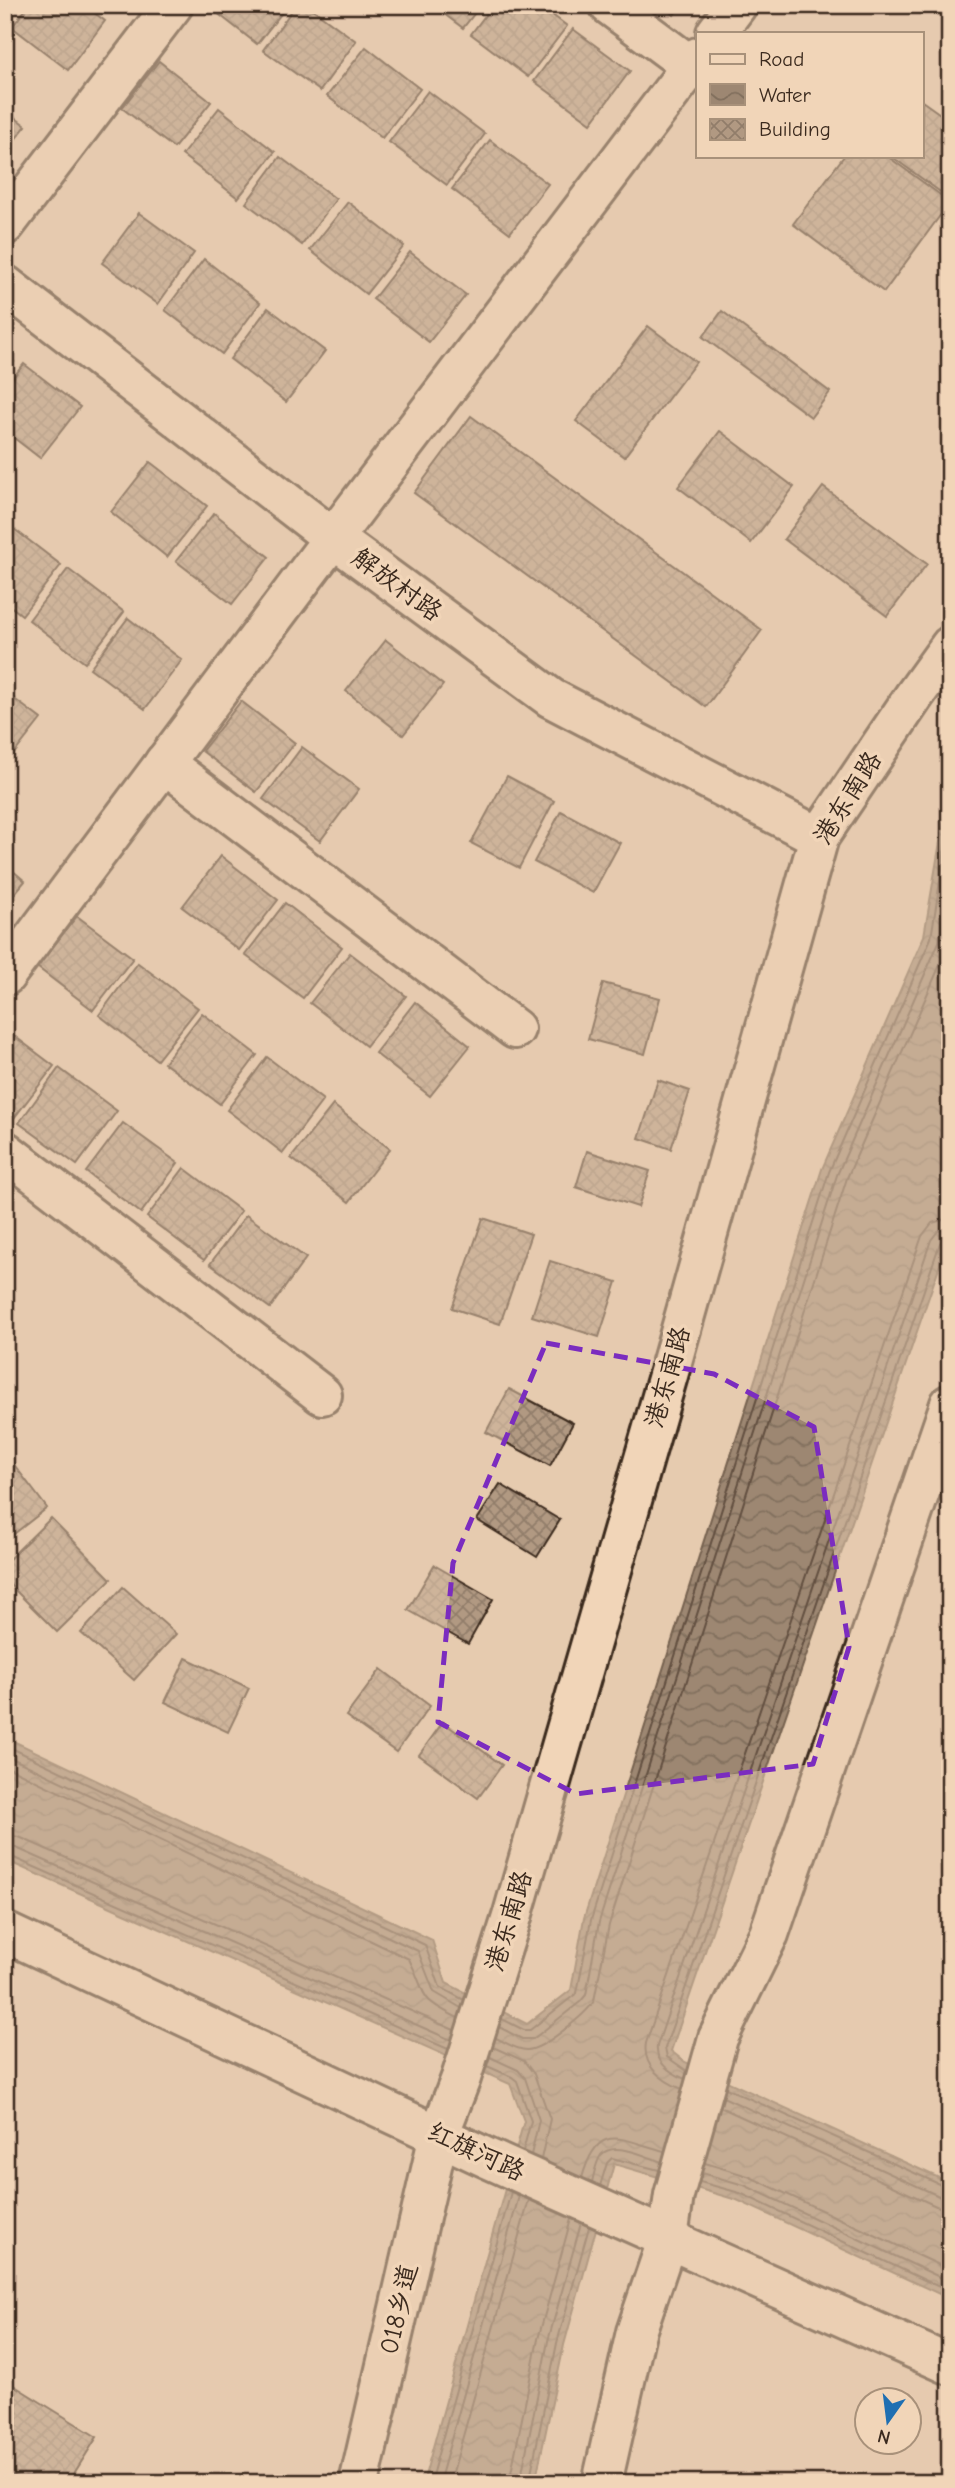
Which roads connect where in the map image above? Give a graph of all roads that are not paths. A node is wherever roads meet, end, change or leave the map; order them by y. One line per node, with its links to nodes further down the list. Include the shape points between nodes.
1 (173, 5): 6 (street)
2 (609, 5): 5 (street)
3 (737, 5): 4 (street)
4 (717, 32)
5 (694, 62): 8 (street)
6 (5, 225)
7 (5, 285): 8 (street, 解放村路)
8 (333, 538): 10 (street); 11 (street, 解放村路, via 551,698)
9 (950, 646): 11 (street, 港东南路)
10 (164, 763): 12 (street); 13 (street)
11 (819, 837): 18 (street, 港东南路, via 512,1917)
12 (5, 976)
13 (515, 1029)
14 (5, 1151): 15 (street)
15 (322, 1395)
16 (950, 1404): 19 (street, via 769,1934 718,2038 674,2195)
17 (5, 1932): 18 (street, 红旗河路)
18 (439, 2135): 19 (street, 红旗河路); 21 (street, 018乡道)
19 (668, 2238): 20 (street, 红旗河路); 22 (street, via 636,2332)
20 (950, 2365)
21 (359, 2483)
22 (602, 2483)

